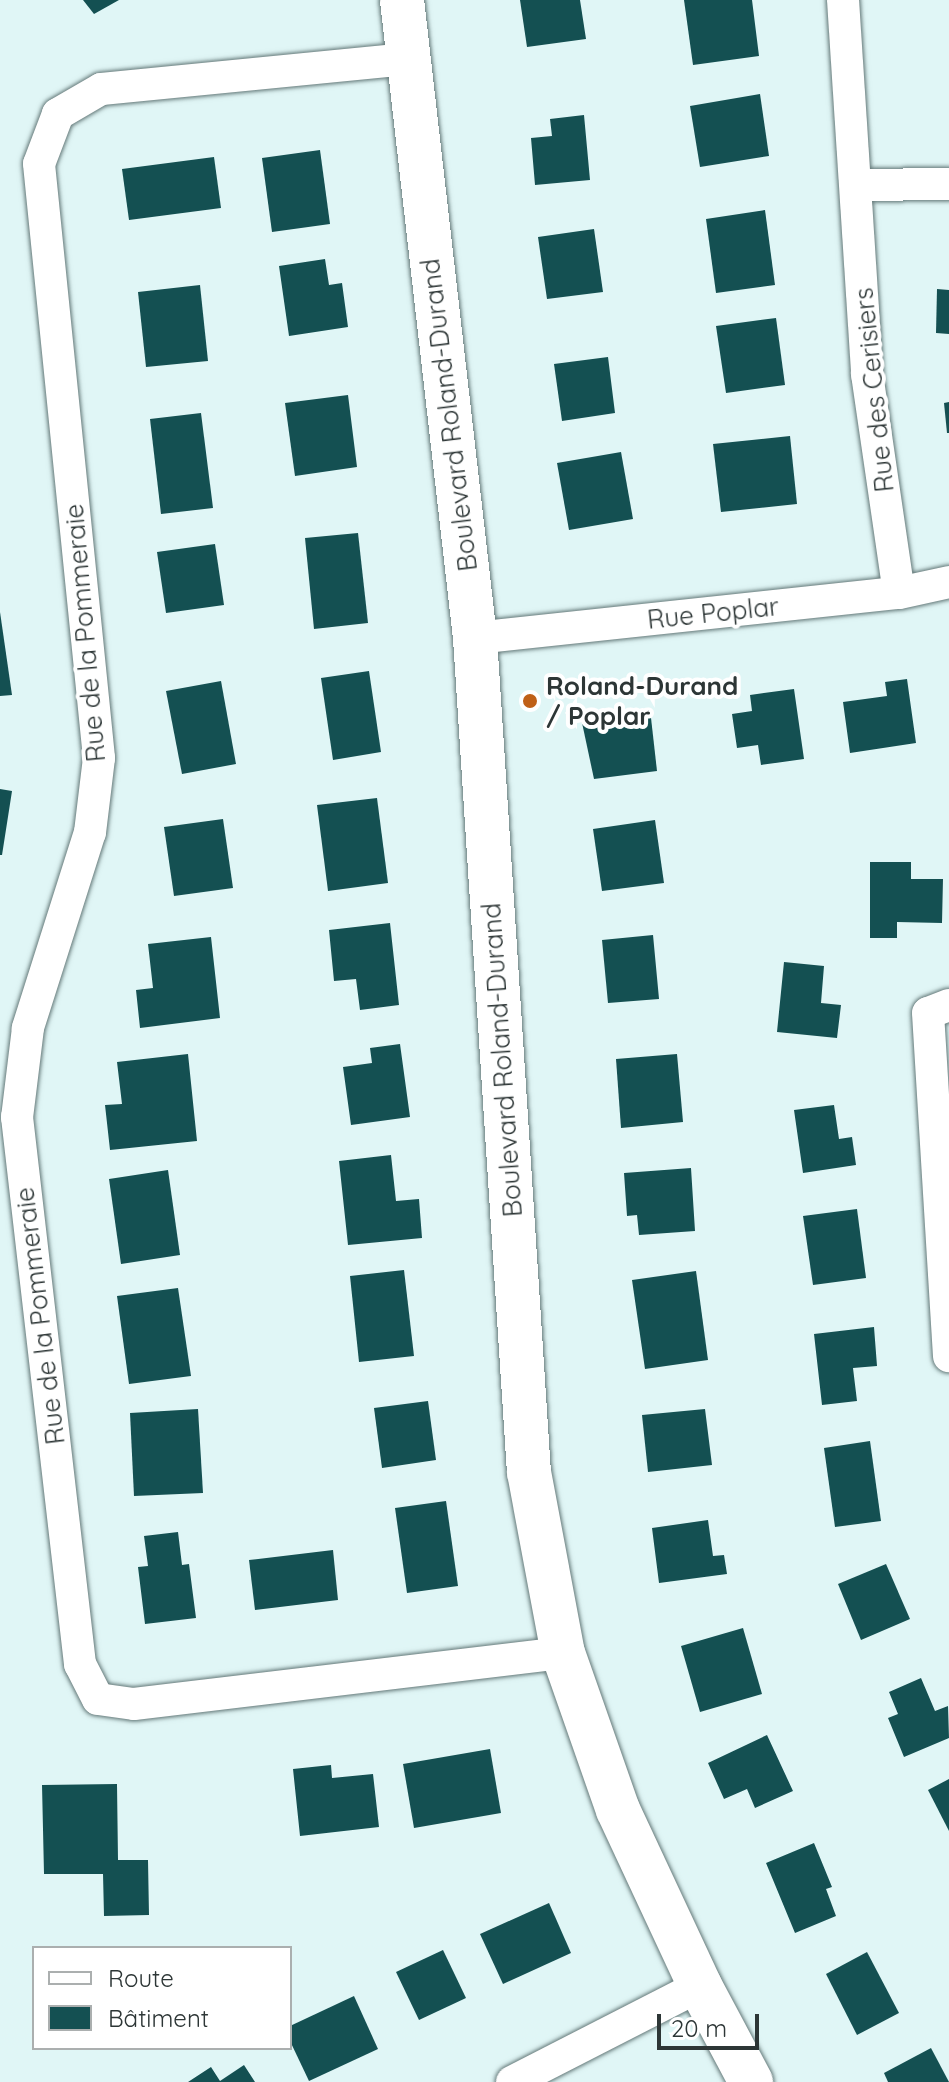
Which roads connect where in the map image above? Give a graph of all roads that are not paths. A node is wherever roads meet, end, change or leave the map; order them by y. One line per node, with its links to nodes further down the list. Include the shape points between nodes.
1 (402, 0): 3 (street, Boulevard Roland-Durand)
2 (843, 0): 5 (street, Rue des Cerisiers)
3 (407, 59): 8 (street, Boulevard Roland-Durand); 11 (street, Rue de la Pommeraie, via 101,89 58,114 39,164 99,758 90,832 28,1028 17,1117 80,1664 98,1699 134,1704)
4 (949, 184): 5 (street)
5 (856, 185): 7 (street, Rue des Cerisiers, via 867,374)
6 (949, 582): 7 (street, Rue Poplar)
7 (899, 593): 8 (street, Rue Poplar)
8 (475, 638): 11 (street, Boulevard Roland-Durand, via 529,1472)
9 (939, 1009): 10 (street)
10 (949, 1356)
11 (563, 1653): 12 (street, Boulevard Roland-Durand, via 618,1810)
12 (700, 1986): 13 (street); 14 (street, Boulevard Roland-Durand)
13 (512, 2082)
14 (751, 2082)

